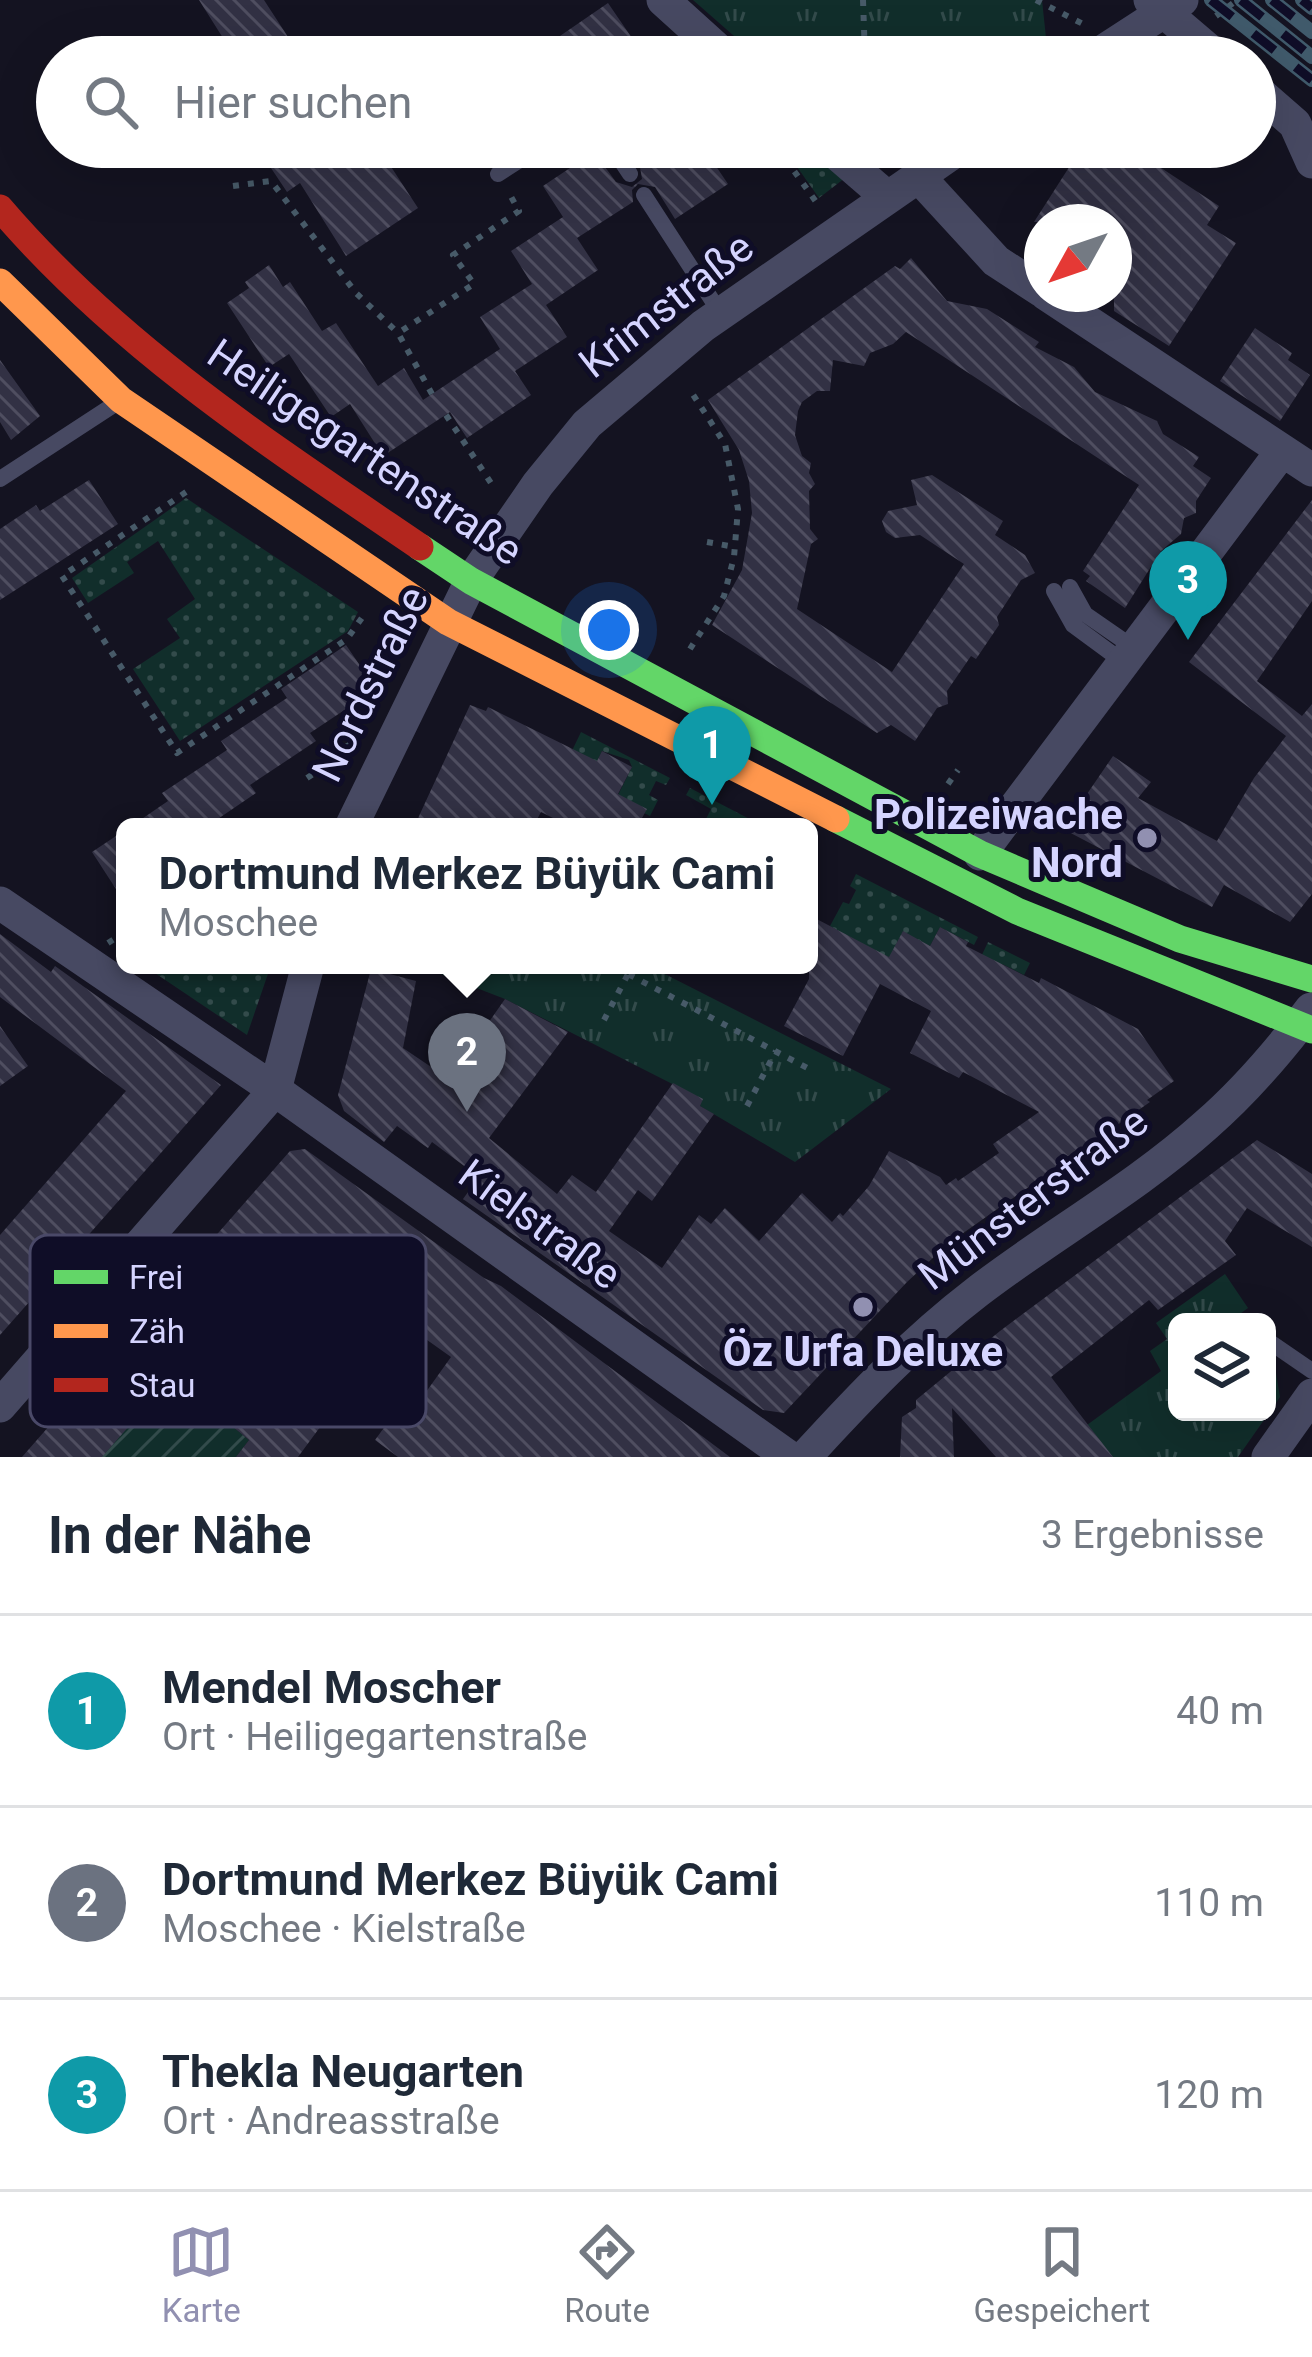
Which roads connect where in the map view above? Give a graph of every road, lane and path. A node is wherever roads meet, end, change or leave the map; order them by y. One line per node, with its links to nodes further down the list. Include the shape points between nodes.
1 (663, 0): 7 (street)
2 (863, 0): 8 (path)
3 (1036, 0): 6 (path)
4 (1237, 0): 5 (path)
5 (1176, 9): 9 (street); 10 (street)
6 (1083, 24)
7 (703, 36)
8 (864, 36)
9 (1130, 36)
10 (1199, 36)
11 (1276, 107): 12 (street, via 1295,124)
12 (1312, 162)
13 (507, 168): 18 (lane)
14 (626, 168): 19 (lane)
15 (793, 168): 25 (path)
16 (853, 168): 23 (street)
17 (930, 168): 20 (street, Krimstraße)
18 (498, 174): 30 (path, via 519,211 453,255 474,284)
19 (630, 174)
20 (918, 176): 23 (street, Krimstraße); 26 (street, via 996,261)
21 (233, 186): 30 (path, via 271,182 356,293)
22 (644, 195): 29 (lane)
23 (887, 197): 29 (street, Krimstraße)
24 (0, 208): 42 (main road, Heiligegartenstraße, via 150,356)
25 (821, 209)
26 (1024, 280)
27 (0, 282): 33 (main road, via 20,313)
28 (1073, 312): 35 (street)
29 (721, 314): 42 (street, Krimstraße, via 587,424)
30 (398, 333): 32 (path)
31 (692, 393): 41 (path, via 731,464)
32 (432, 394)
33 (121, 400): 37 (lane); 45 (main road)
34 (446, 415): 38 (path)
35 (1282, 451): 36 (street); 47 (street)
36 (1312, 470)
37 (0, 479)
38 (495, 489)
39 (189, 490): 44 (path, via 62,576 177,753 347,639)
40 (707, 542): 41 (path)
41 (735, 547): 46 (path, via 724,596)
42 (471, 581): 45 (street, Nordstraße); 55 (main road, Heiligegartenstraße)
43 (1062, 589): 47 (lane)
44 (363, 613)
45 (448, 622): 54 (street, Nordstraße); 63 (main road, via 1017,911)
46 (690, 649)
47 (1131, 657): 55 (street)
48 (339, 730): 49 (path)
49 (350, 749): 50 (path); 52 (path)
50 (360, 761)
51 (958, 770): 53 (path)
52 (307, 778)
53 (948, 784)
54 (354, 818)
55 (980, 854): 61 (main road, Heiligegartenstraße, via 1180,939)
56 (0, 903): 66 (street, Kielstraße)
57 (116, 938): 58 (path)
58 (105, 945)
59 (306, 974): 66 (street)
60 (628, 974): 62 (path); 64 (path)
61 (1312, 979)
62 (604, 1020)
63 (1308, 1021): 75 (street, Münsterstraße, via 1207,1125 895,1360)
64 (776, 1051): 65 (path); 67 (path)
65 (813, 1070)
66 (274, 1090): 68 (street); 74 (street, Kielstraße)
67 (747, 1106)
68 (148, 1235)
69 (1276, 1346): 71 (lane)
70 (30, 1371): 73 (street)
71 (1312, 1371)
72 (1312, 1395): 76 (street)
73 (0, 1406)
74 (789, 1457)
75 (805, 1457)
76 (1268, 1457)

